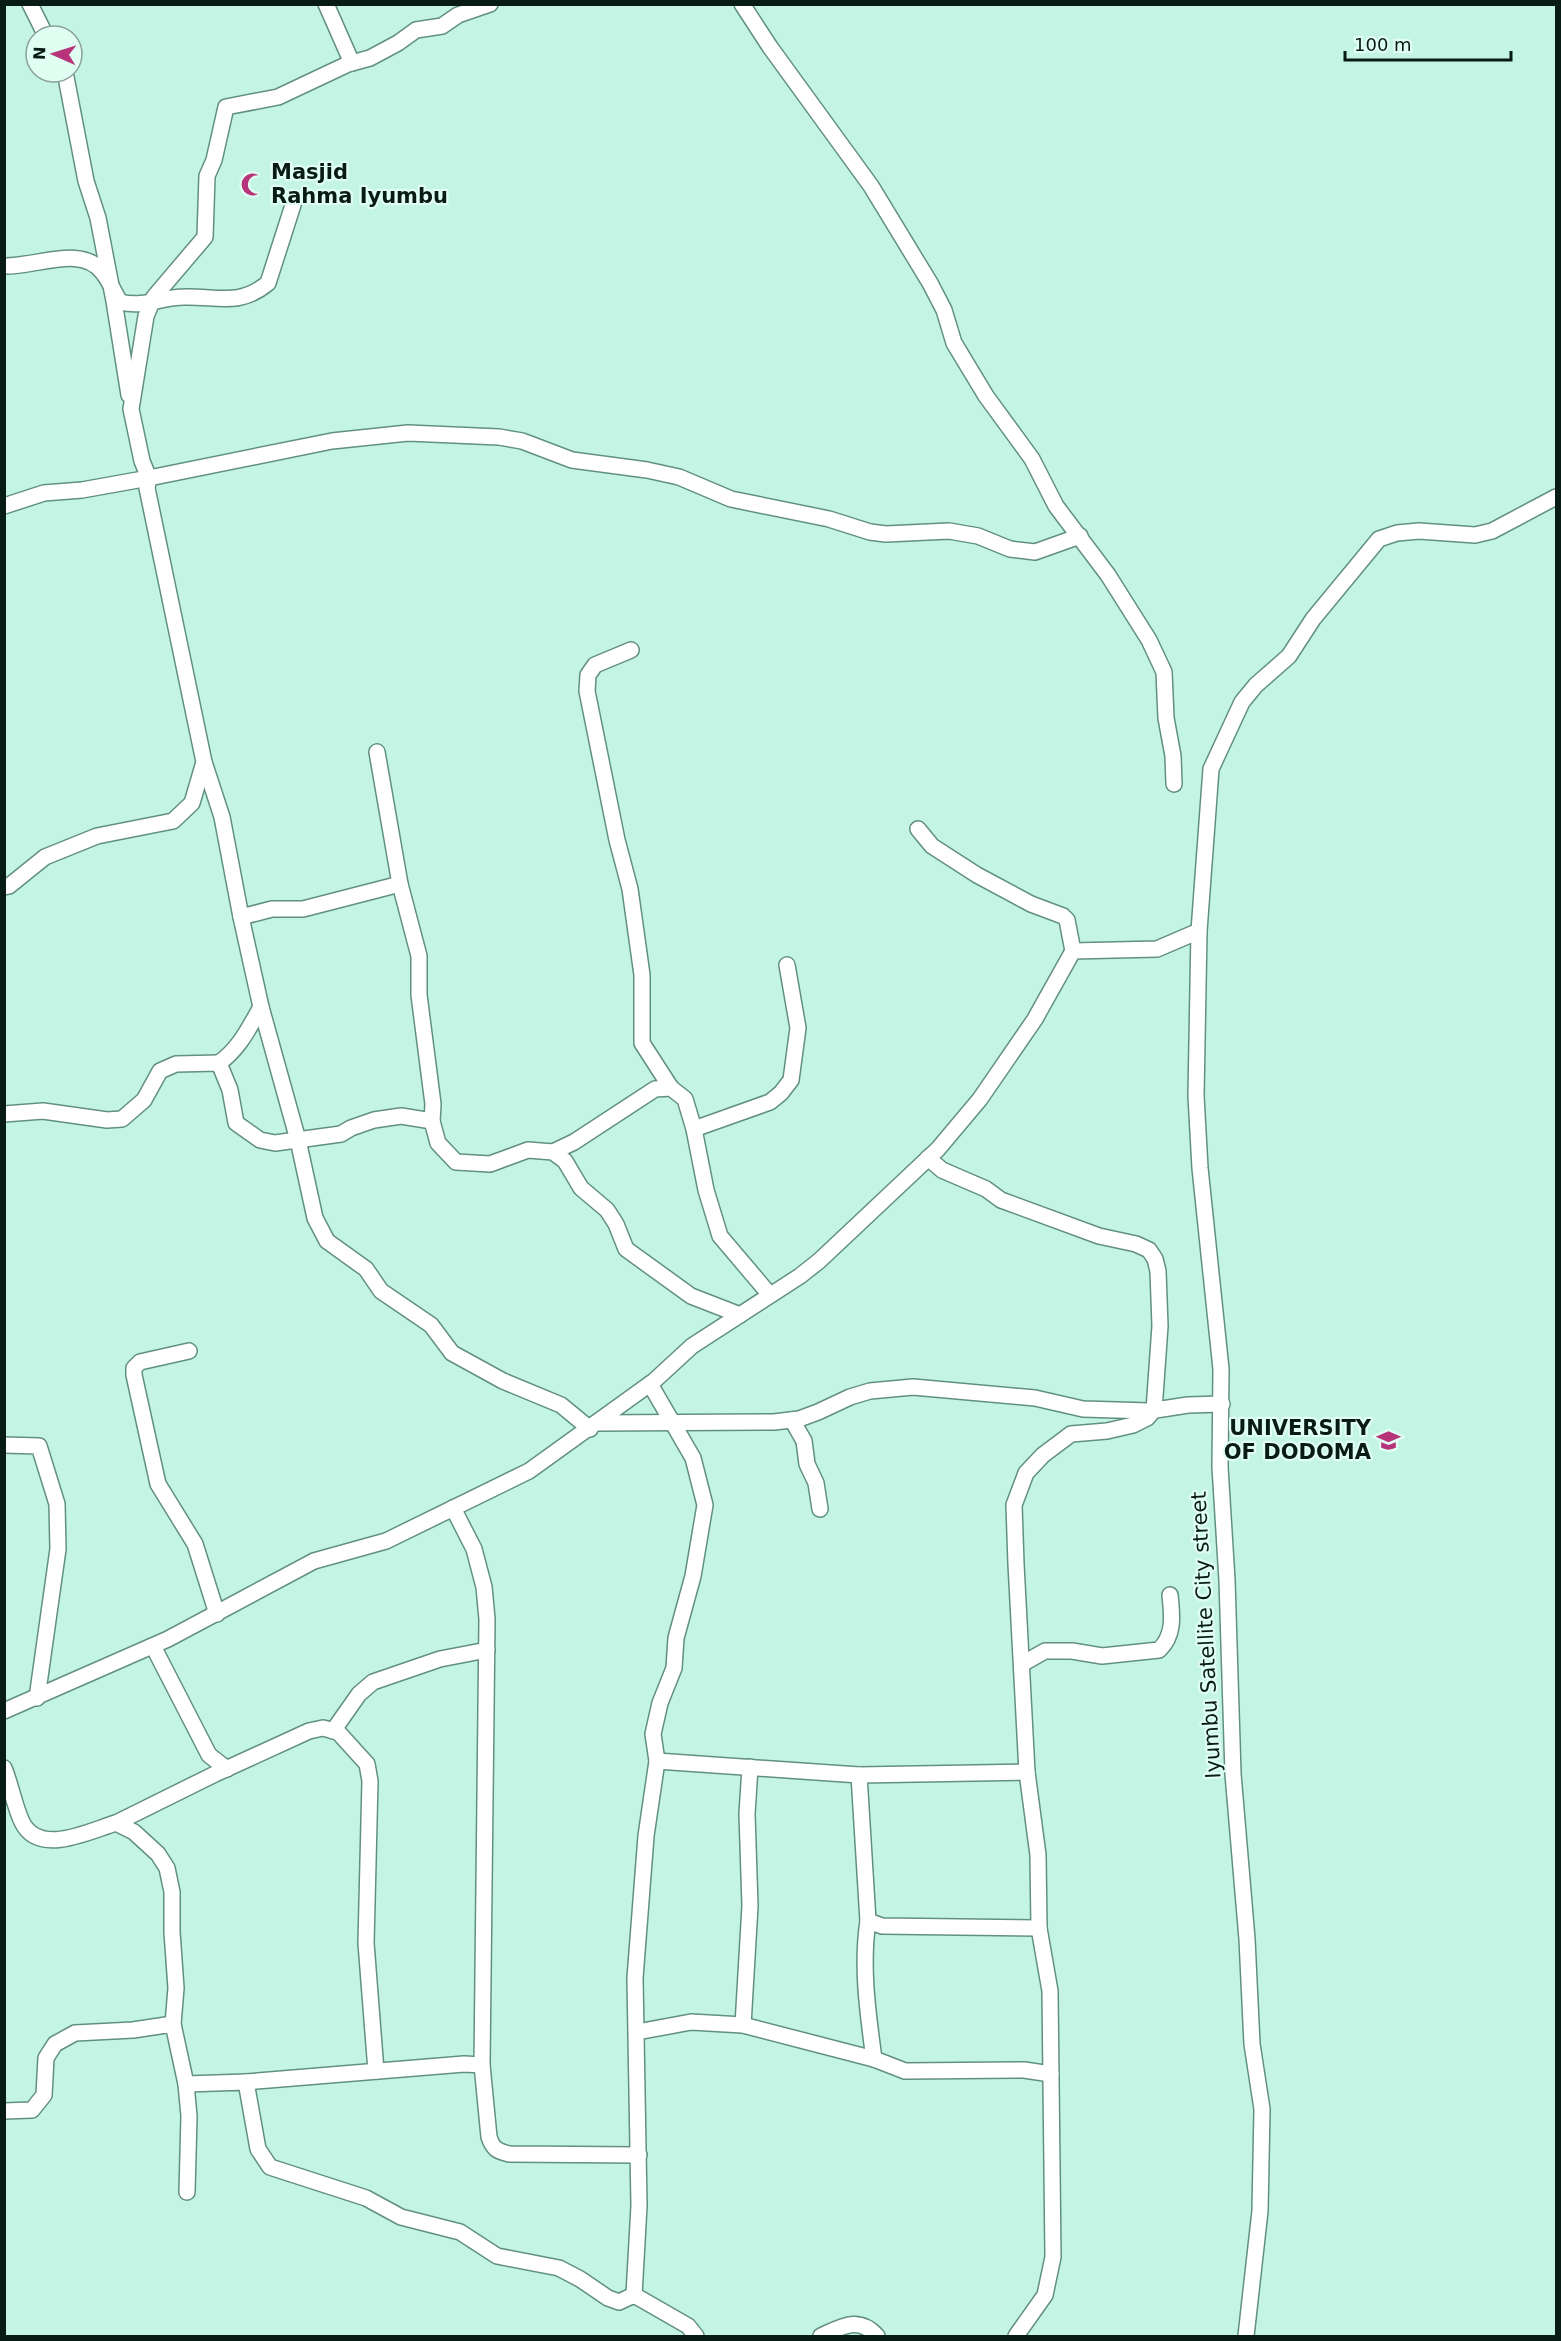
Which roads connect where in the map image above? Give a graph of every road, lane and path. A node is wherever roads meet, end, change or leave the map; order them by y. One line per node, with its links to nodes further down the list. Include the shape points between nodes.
1 (30, 4): 5 (street)
2 (326, 4): 6 (street)
3 (490, 4): 6 (street, via 458,15 442,26 416,30 370,58)
4 (742, 4): 16 (street, via 871,186 930,283 954,343 1032,459 1056,506)
5 (40, 24)
6 (352, 63): 11 (street, via 278,97 226,107 207,176 205,237)
7 (67, 84): 10 (street)
8 (293, 205): 11 (street, via 273,272 258,291 243,298 184,297)
9 (4, 266): 10 (street, via 74,257 88,259 103,271)
10 (112, 288): 11 (street, via 120,302); 12 (street)
11 (152, 304): 12 (street, via 146,315)
12 (131, 410): 13 (street)
13 (148, 478): 15 (street, via 44,493); 16 (street, via 332,441 408,433 499,437 537,445 572,460 679,477 732,499 829,519 870,532 949,531 978,536 1010,549 1035,552); 19 (street)
14 (1557, 497): 25 (street, Iyumbu Satellite City street, via 1492,531 1475,535 1419,531 1379,539 1313,619 1293,651 1242,702 1211,769)
15 (4, 506)
16 (1080, 536): 20 (street, via 1149,640 1164,672)
17 (631, 650): 30 (street, via 595,665 588,675 587,691 616,840 630,889 642,975 642,1043)
18 (377, 752): 22 (street)
19 (204, 762): 23 (street, via 192,803 173,821 96,836 45,857); 24 (street, via 222,817)
20 (1174, 784)
21 (918, 829): 26 (street, via 932,846 977,875 1063,916)
22 (400, 884): 24 (street, via 303,909 272,909); 32 (street, via 419,956 419,995)
23 (4, 887)
24 (241, 917): 28 (street)
25 (1199, 930): 26 (street, via 1157,949); 41 (street, Iyumbu Satellite City street, via 1196,1096)
26 (1073, 951): 36 (street, via 1003,1069)
27 (787, 965): 33 (street, via 798,1028 791,1080 770,1102)
28 (261, 1007): 29 (street, via 242,1040); 34 (street)
29 (219, 1063): 31 (street, via 176,1064 160,1071 144,1100 122,1119 43,1111); 34 (street, via 230,1090 236,1123 260,1140)
30 (671, 1088): 33 (street, via 685,1099); 35 (street, via 655,1089)
31 (4, 1114)
32 (432, 1121): 34 (street, via 401,1116 374,1120 341,1134); 35 (street, via 438,1143 456,1162 490,1164 528,1150)
33 (694, 1129): 37 (street, via 720,1236)
34 (298, 1140): 45 (street, via 315,1218 327,1241 366,1269 381,1291 431,1325 452,1353 502,1381 561,1405)
35 (553, 1152): 38 (street, via 565,1161 581,1188 607,1210 626,1249 693,1297)
36 (928, 1158): 37 (street, via 819,1261); 42 (street, via 942,1170 986,1189 1001,1200 1149,1250 1158,1271 1160,1326)
37 (770, 1295): 38 (street)
38 (740, 1315): 40 (street, via 692,1346)
39 (189, 1351): 50 (street, via 140,1362 134,1375 158,1484 195,1544)
40 (650, 1384): 44 (street); 45 (street)
41 (1222, 1404): 42 (street); 83 (street, Iyumbu Satellite City street, via 1220,1467 1233,1774 1252,2044 1262,2109 1260,2211)
42 (1154, 1410): 43 (street, via 1083,1409 1035,1398 913,1387 870,1391); 53 (street, via 1133,1425 1071,1434 1026,1473 1014,1505)
43 (792, 1420): 44 (street); 48 (street, via 804,1441)
44 (675, 1424): 45 (street); 57 (street, via 693,1458 705,1505 693,1576 676,1638 674,1668 653,1734)
45 (593, 1426): 47 (street, via 530,1471)
46 (4, 1446): 54 (street, via 39,1446 57,1504 58,1549)
47 (453, 1508): 50 (street, via 386,1541 314,1561); 52 (street, via 474,1549 484,1587)
48 (820, 1509)
49 (1170, 1595): 53 (street, via 1171,1629 1166,1644 1159,1650 1102,1656 1045,1651)
50 (217, 1614): 51 (street)
51 (153, 1646): 54 (street); 60 (street, via 209,1755)
52 (488, 1650): 56 (street, via 440,1659 373,1682 359,1694); 70 (street)
53 (1022, 1664): 61 (street)
54 (37, 1698): 55 (street)
55 (4, 1711)
56 (333, 1731): 60 (street, via 309,1731); 71 (street, via 367,1764 370,1781 366,1943)
57 (657, 1761): 58 (street); 68 (street, via 646,1836 635,1978)
58 (750, 1767): 62 (street); 67 (street, via 750,1906)
59 (4, 1768): 63 (street, via 22,1823 30,1833 44,1840 60,1840)
60 (227, 1768): 63 (street)
61 (1028, 1772): 62 (street); 65 (street, via 1038,1855)
62 (860, 1775): 64 (street)
63 (116, 1823): 66 (street, via 134,1832 167,1868 172,1892 176,1988)
64 (868, 1921): 65 (street, via 882,1926); 69 (street, via 867,2008)
65 (1039, 1928): 72 (street, via 1050,1991)
66 (173, 2024): 74 (street); 75 (street, via 75,2033 55,2044 45,2058 44,2095 32,2110)
67 (743, 2025): 68 (street, via 691,2022); 69 (street)
68 (637, 2032): 76 (street)
69 (874, 2059): 72 (street, via 905,2071 1024,2070)
70 (482, 2065): 71 (street); 76 (street, via 489,2137 497,2151)
71 (376, 2071): 73 (street)
72 (1051, 2074): 82 (street, via 1053,2257 1045,2295)
73 (246, 2082): 74 (street); 78 (street, via 258,2149 270,2167 366,2198 401,2217 460,2232 497,2256 559,2268 619,2302)
74 (186, 2084): 77 (street)
75 (4, 2110)
76 (639, 2154): 78 (street)
77 (187, 2192)
78 (634, 2295): 79 (street, via 688,2326)
79 (696, 2337)
80 (821, 2337): 81 (street, via 856,2323 868,2327)
81 (877, 2337)
82 (1016, 2337)
83 (1246, 2337)

